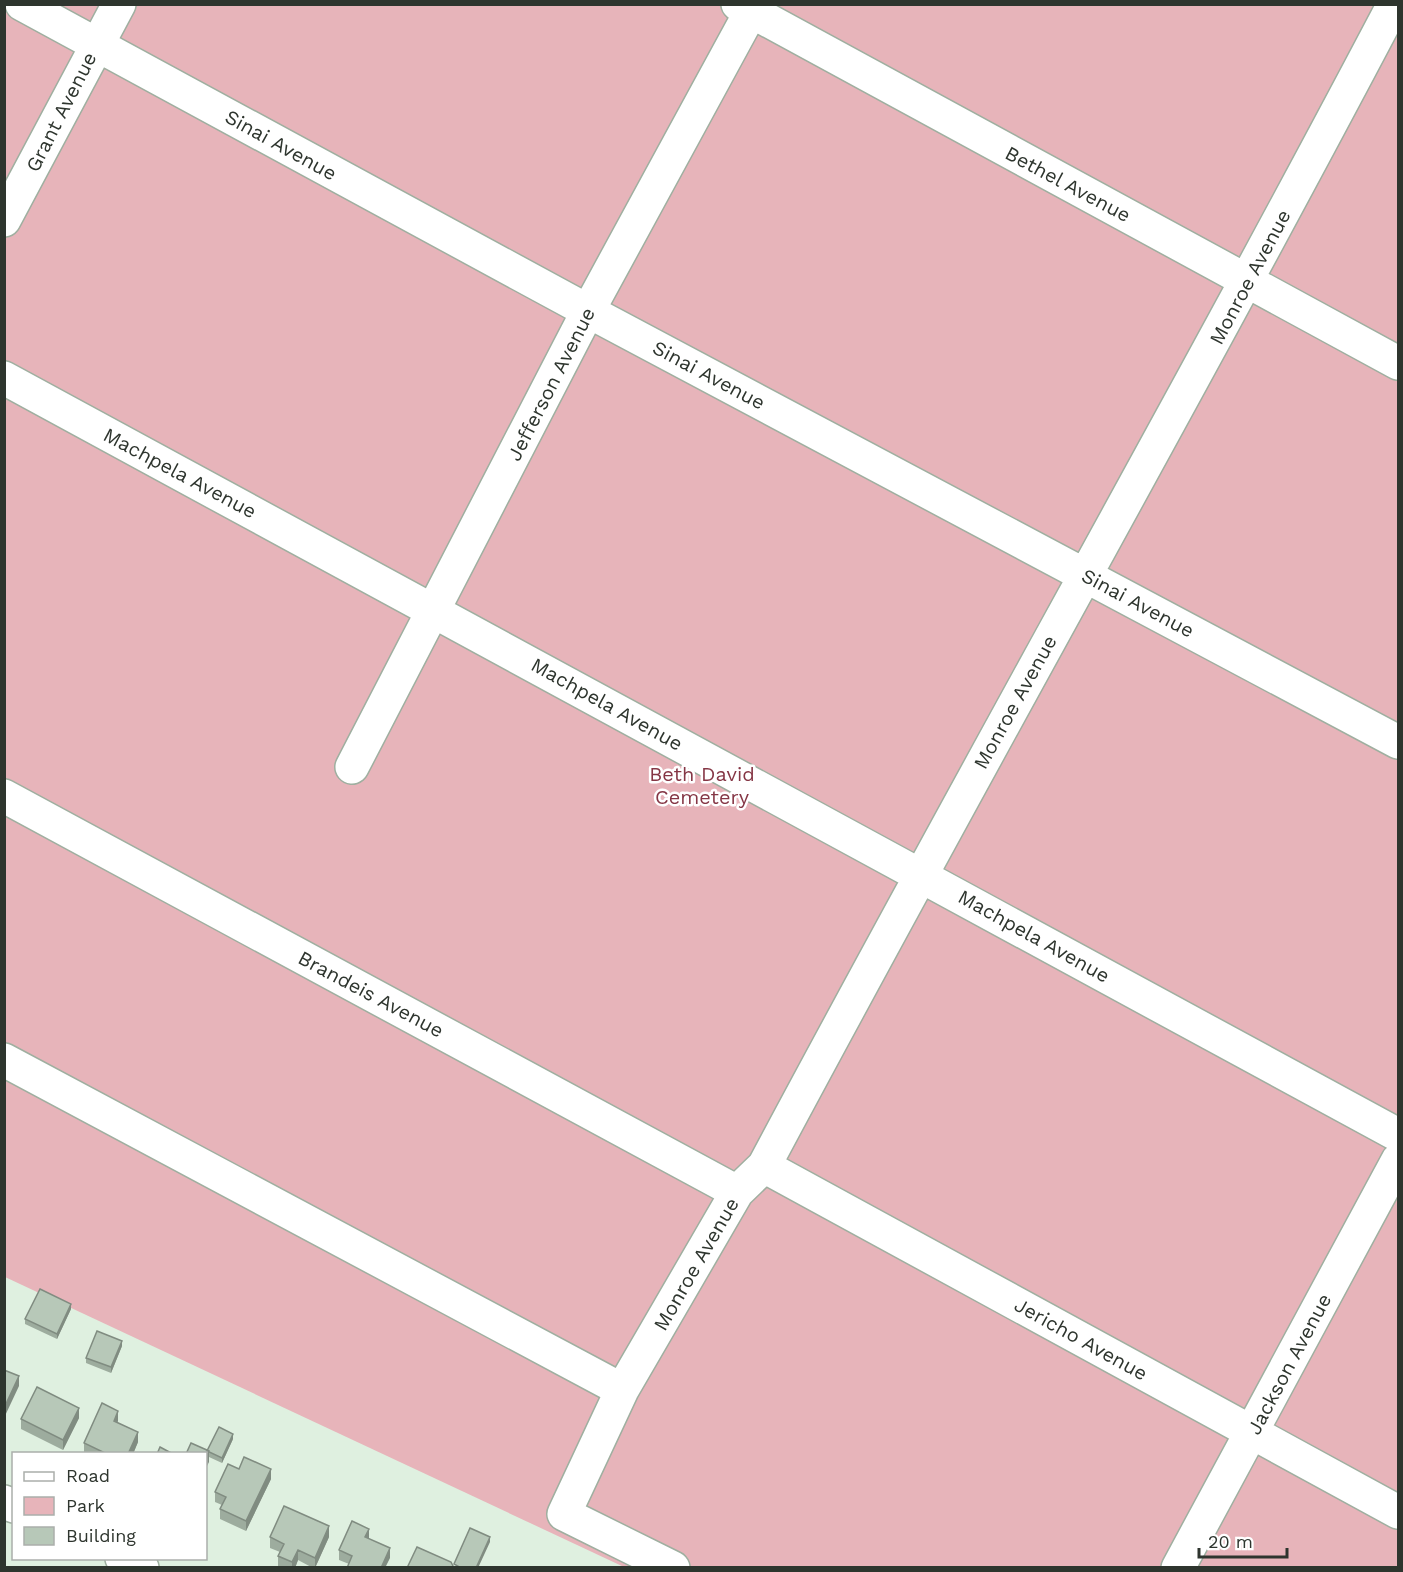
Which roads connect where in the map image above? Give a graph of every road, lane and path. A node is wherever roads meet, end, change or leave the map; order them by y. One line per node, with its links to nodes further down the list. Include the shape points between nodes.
1 (22, 4): 5 (street, Sinai Avenue)
2 (119, 4): 5 (street, Grant Avenue)
3 (1394, 4): 7 (street, Monroe Avenue)
4 (748, 7): 7 (street, Bethel Avenue); 8 (street, Jefferson Avenue)
5 (96, 44): 6 (street, Grant Avenue); 8 (street, Sinai Avenue)
6 (4, 220)
7 (1248, 281): 9 (street, Bethel Avenue); 11 (street, Monroe Avenue)
8 (588, 311): 11 (street, Sinai Avenue); 12 (street, Jefferson Avenue)
9 (1398, 363)
10 (4, 378): 12 (street, Machpela Avenue)
11 (1085, 575): 13 (street, Sinai Avenue); 16 (street, Monroe Avenue)
12 (435, 611): 14 (street, Jefferson Avenue); 16 (street, Machpela Avenue)
13 (1398, 742)
14 (352, 767)
15 (4, 796): 21 (street, Brandeis Avenue)
16 (919, 874): 18 (street, Machpela Avenue); 20 (street, Monroe Avenue)
17 (4, 1060): 22 (street)
18 (1398, 1135)
19 (1398, 1160): 23 (street, Jackson Avenue)
20 (764, 1166): 21 (street, Monroe Avenue); 23 (street, Jericho Avenue)
21 (737, 1192): 22 (street, Monroe Avenue)
22 (622, 1390): 27 (street, Monroe Avenue, via 564,1514)
23 (1253, 1433): 24 (street, Jericho Avenue); 28 (street, Jackson Avenue)
24 (1398, 1512)
25 (126, 1560): 26 (street)
26 (142, 1568)
27 (674, 1568)
28 (1178, 1568)

